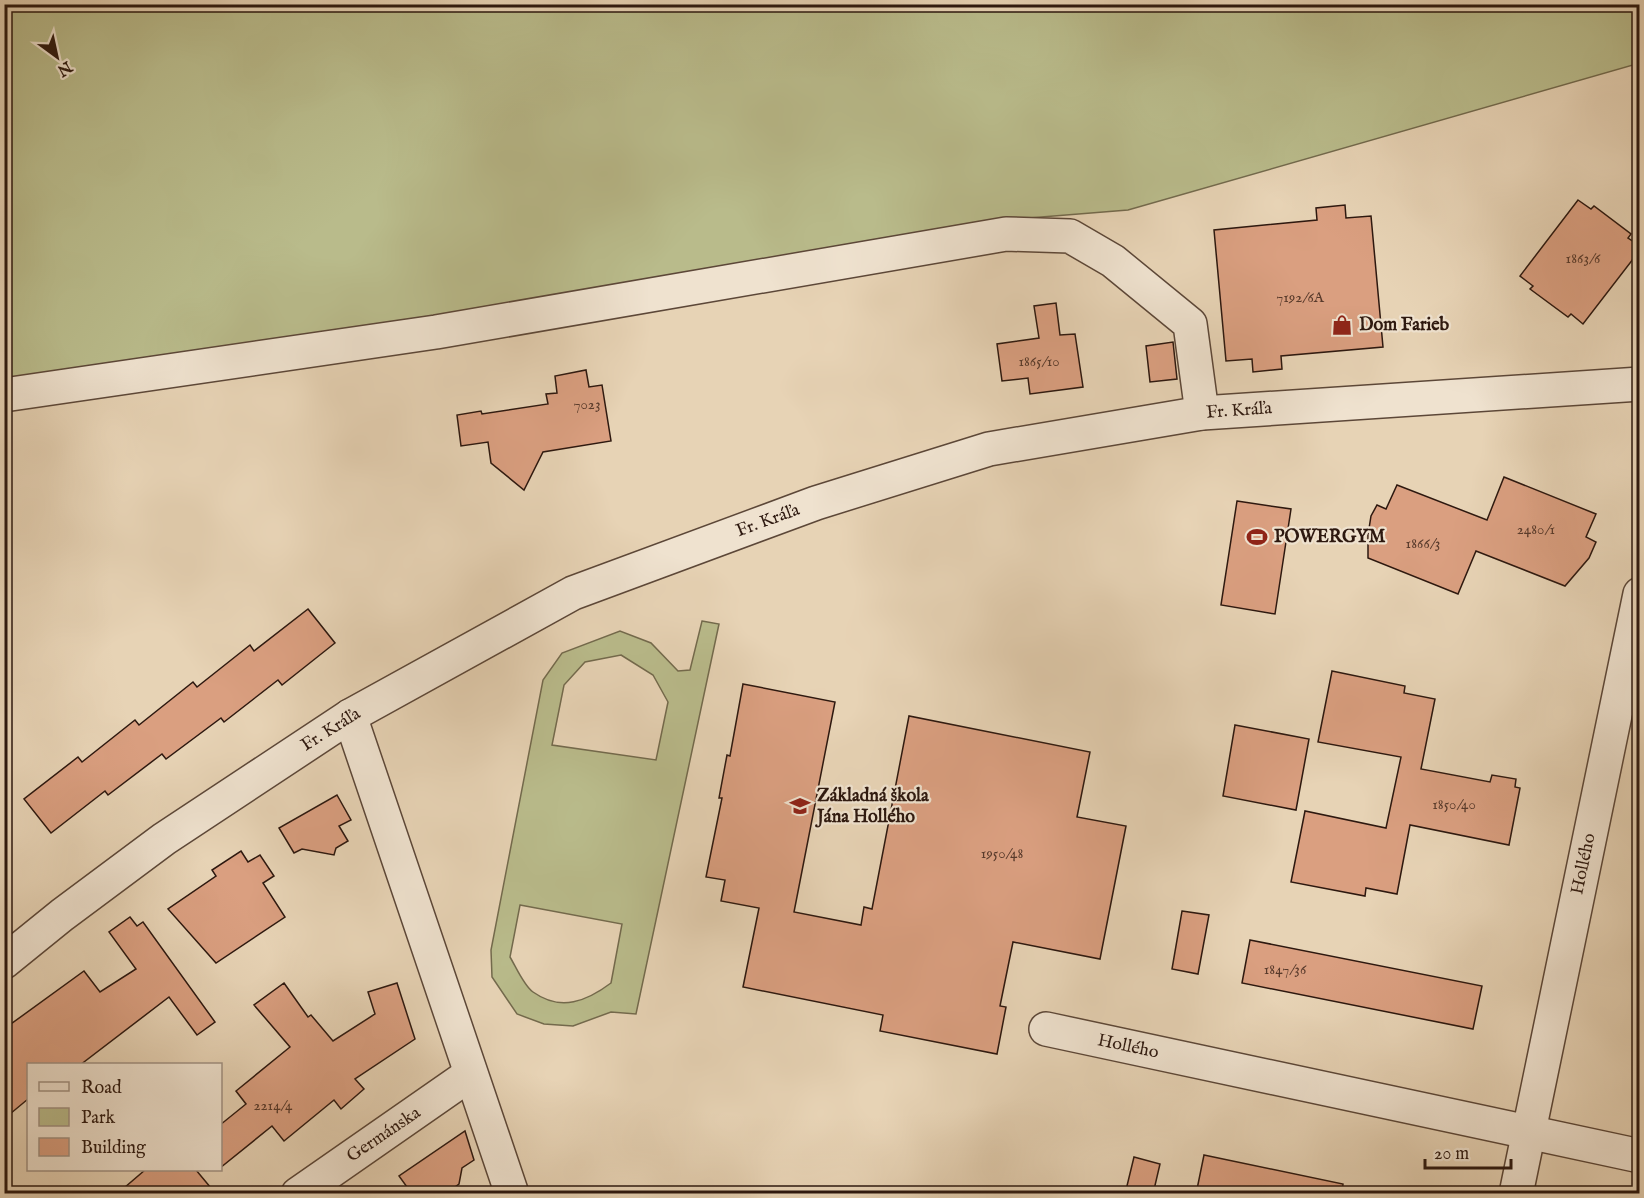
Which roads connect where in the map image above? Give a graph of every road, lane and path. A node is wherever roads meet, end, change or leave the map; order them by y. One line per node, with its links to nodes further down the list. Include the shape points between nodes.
1 (1640, 384): 3 (street, Fr. Kráľa)
2 (4, 395): 3 (street, via 436,332 1006,234 1070,236 1113,261 1190,324)
3 (1202, 413): 5 (street, Fr. Kráľa, via 989,449 816,503 573,593)
4 (1640, 594): 9 (street, Hollého)
5 (350, 716): 6 (street, Fr. Kráľa, via 164,838); 8 (street)
6 (4, 962)
7 (1046, 1029): 9 (street, Hollého)
8 (469, 1075): 11 (street, Germánska); 12 (street)
9 (1528, 1134): 10 (street); 13 (street, Hollého)
10 (1640, 1156)
11 (298, 1194)
12 (512, 1194)
13 (1516, 1194)

